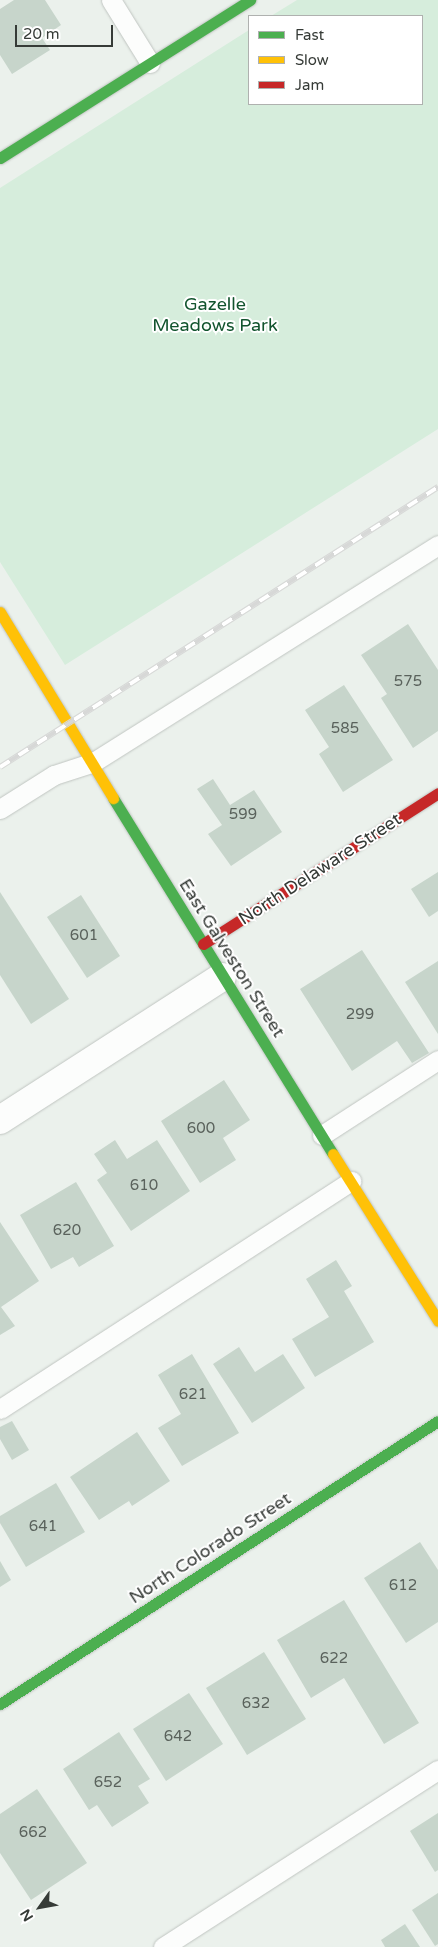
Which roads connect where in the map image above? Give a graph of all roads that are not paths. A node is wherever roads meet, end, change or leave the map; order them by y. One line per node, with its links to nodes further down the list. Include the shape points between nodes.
1 (111, 0): 3 (lane)
2 (250, 0): 3 (street)
3 (150, 63): 4 (street)
4 (1, 156)
5 (438, 545): 7 (lane)
6 (0, 612): 7 (street, East Galveston Street)
7 (92, 762): 9 (lane, via 54,775); 10 (street, East Galveston Street)
8 (438, 793): 10 (street, North Delaware Street)
9 (0, 809)
10 (203, 944): 11 (street, East Galveston Street)
11 (222, 977): 13 (street); 14 (street, East Galveston Street)
12 (438, 1060): 14 (lane)
13 (0, 1120)
14 (322, 1135): 15 (street, East Galveston Street)
15 (351, 1182): 16 (street, East Galveston Street); 17 (lane)
16 (438, 1320)
17 (0, 1409)
18 (438, 1421): 19 (street, North Colorado Street)
19 (0, 1704)
20 (438, 1770): 21 (lane)
21 (163, 1947)

